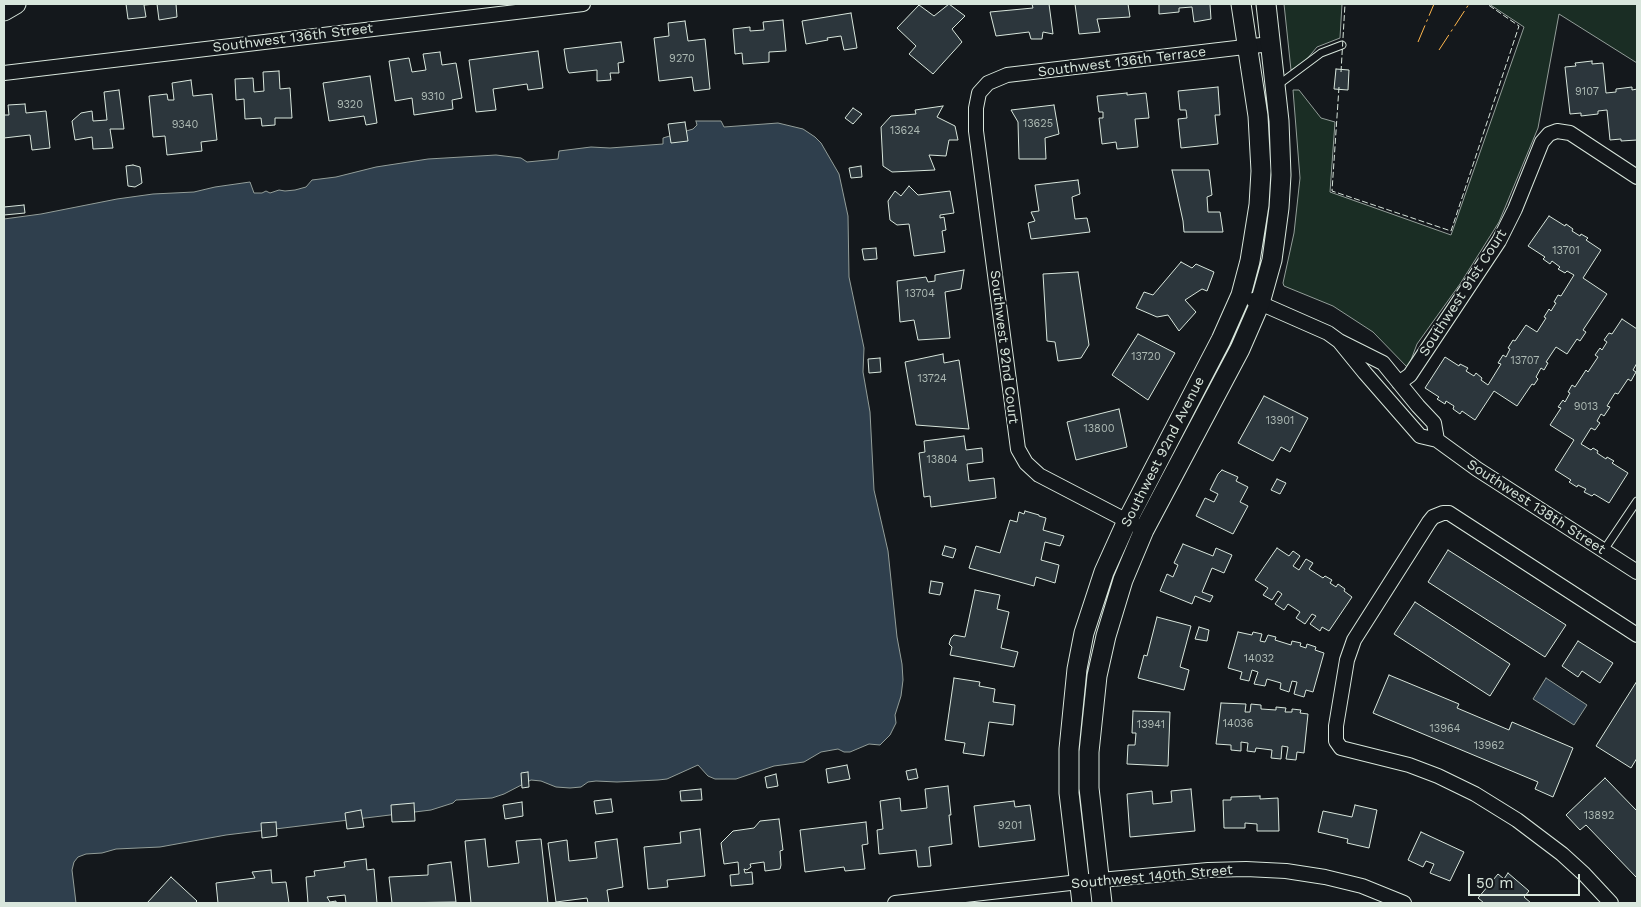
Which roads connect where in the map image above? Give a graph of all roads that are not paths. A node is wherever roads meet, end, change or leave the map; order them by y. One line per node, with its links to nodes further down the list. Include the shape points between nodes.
1 (16, 4): 5 (street)
2 (583, 4): 9 (street, Southwest 136th Street)
3 (1241, 4): 8 (street, Southwest 92nd Avenue)
4 (1266, 4): 6 (street, Southwest 92nd Avenue)
5 (4, 11)
6 (1270, 44): 8 (street, Southwest 136th Terrace); 10 (street, Southwest 92nd Avenue)
7 (1342, 45): 10 (lane, via 1321,53)
8 (1247, 47): 11 (street, Southwest 136th Terrace, via 1006,75 988,83); 13 (street, Southwest 92nd Avenue, via 1258,116 1261,171 1250,261)
9 (4, 73)
10 (1276, 87): 14 (street, Southwest 92nd Avenue, via 1281,175 1279,208 1269,273)
11 (979, 93): 20 (street, Southwest 92nd Court, via 976,131 1018,449 1038,475)
12 (1637, 177): 16 (street, Southwest 91st Court, via 1566,131 1552,132 1542,142 1499,241)
13 (1241, 295): 14 (street, Southwest 138th Street); 20 (street, Southwest 92nd Avenue)
14 (1260, 303): 15 (street, Southwest 138th Street); 20 (street, Southwest 92nd Avenue, via 1240,349)
15 (1340, 341): 16 (street, Southwest 138th Street, via 1383,363); 17 (street, Southwest 138th Street)
16 (1403, 388): 17 (lane); 18 (street, Southwest 138th Street, via 1434,423)
17 (1392, 404): 18 (street, Southwest 138th Street, via 1420,436)
18 (1436, 440): 21 (street, Southwest 138th Street)
19 (1637, 501): 21 (lane)
20 (1136, 526): 24 (street, Southwest 92nd Avenue, via 1106,636 1092,715 1089,788); 25 (street, Southwest 92nd Avenue, via 1101,581 1084,633 1076,678 1069,749 1069,793)
21 (1604, 550): 22 (street, Southwest 138th Street)
22 (1637, 572)
23 (1637, 635): 30 (street, via 1449,513 1443,513 1429,522 1354,640 1347,660 1336,726 1336,742 1341,748 1438,776 1517,820 1562,854)
24 (1099, 881): 25 (street, Southwest 140th Street); 28 (street, Southwest 92nd Avenue); 29 (street, Southwest 140th Street, via 1226,869 1286,871 1362,886)
25 (1079, 882): 26 (street, Southwest 140th Street); 27 (street, Southwest 92nd Avenue)
26 (895, 903)
27 (1082, 903)
28 (1102, 903)
29 (1404, 903)
30 (1611, 903)

